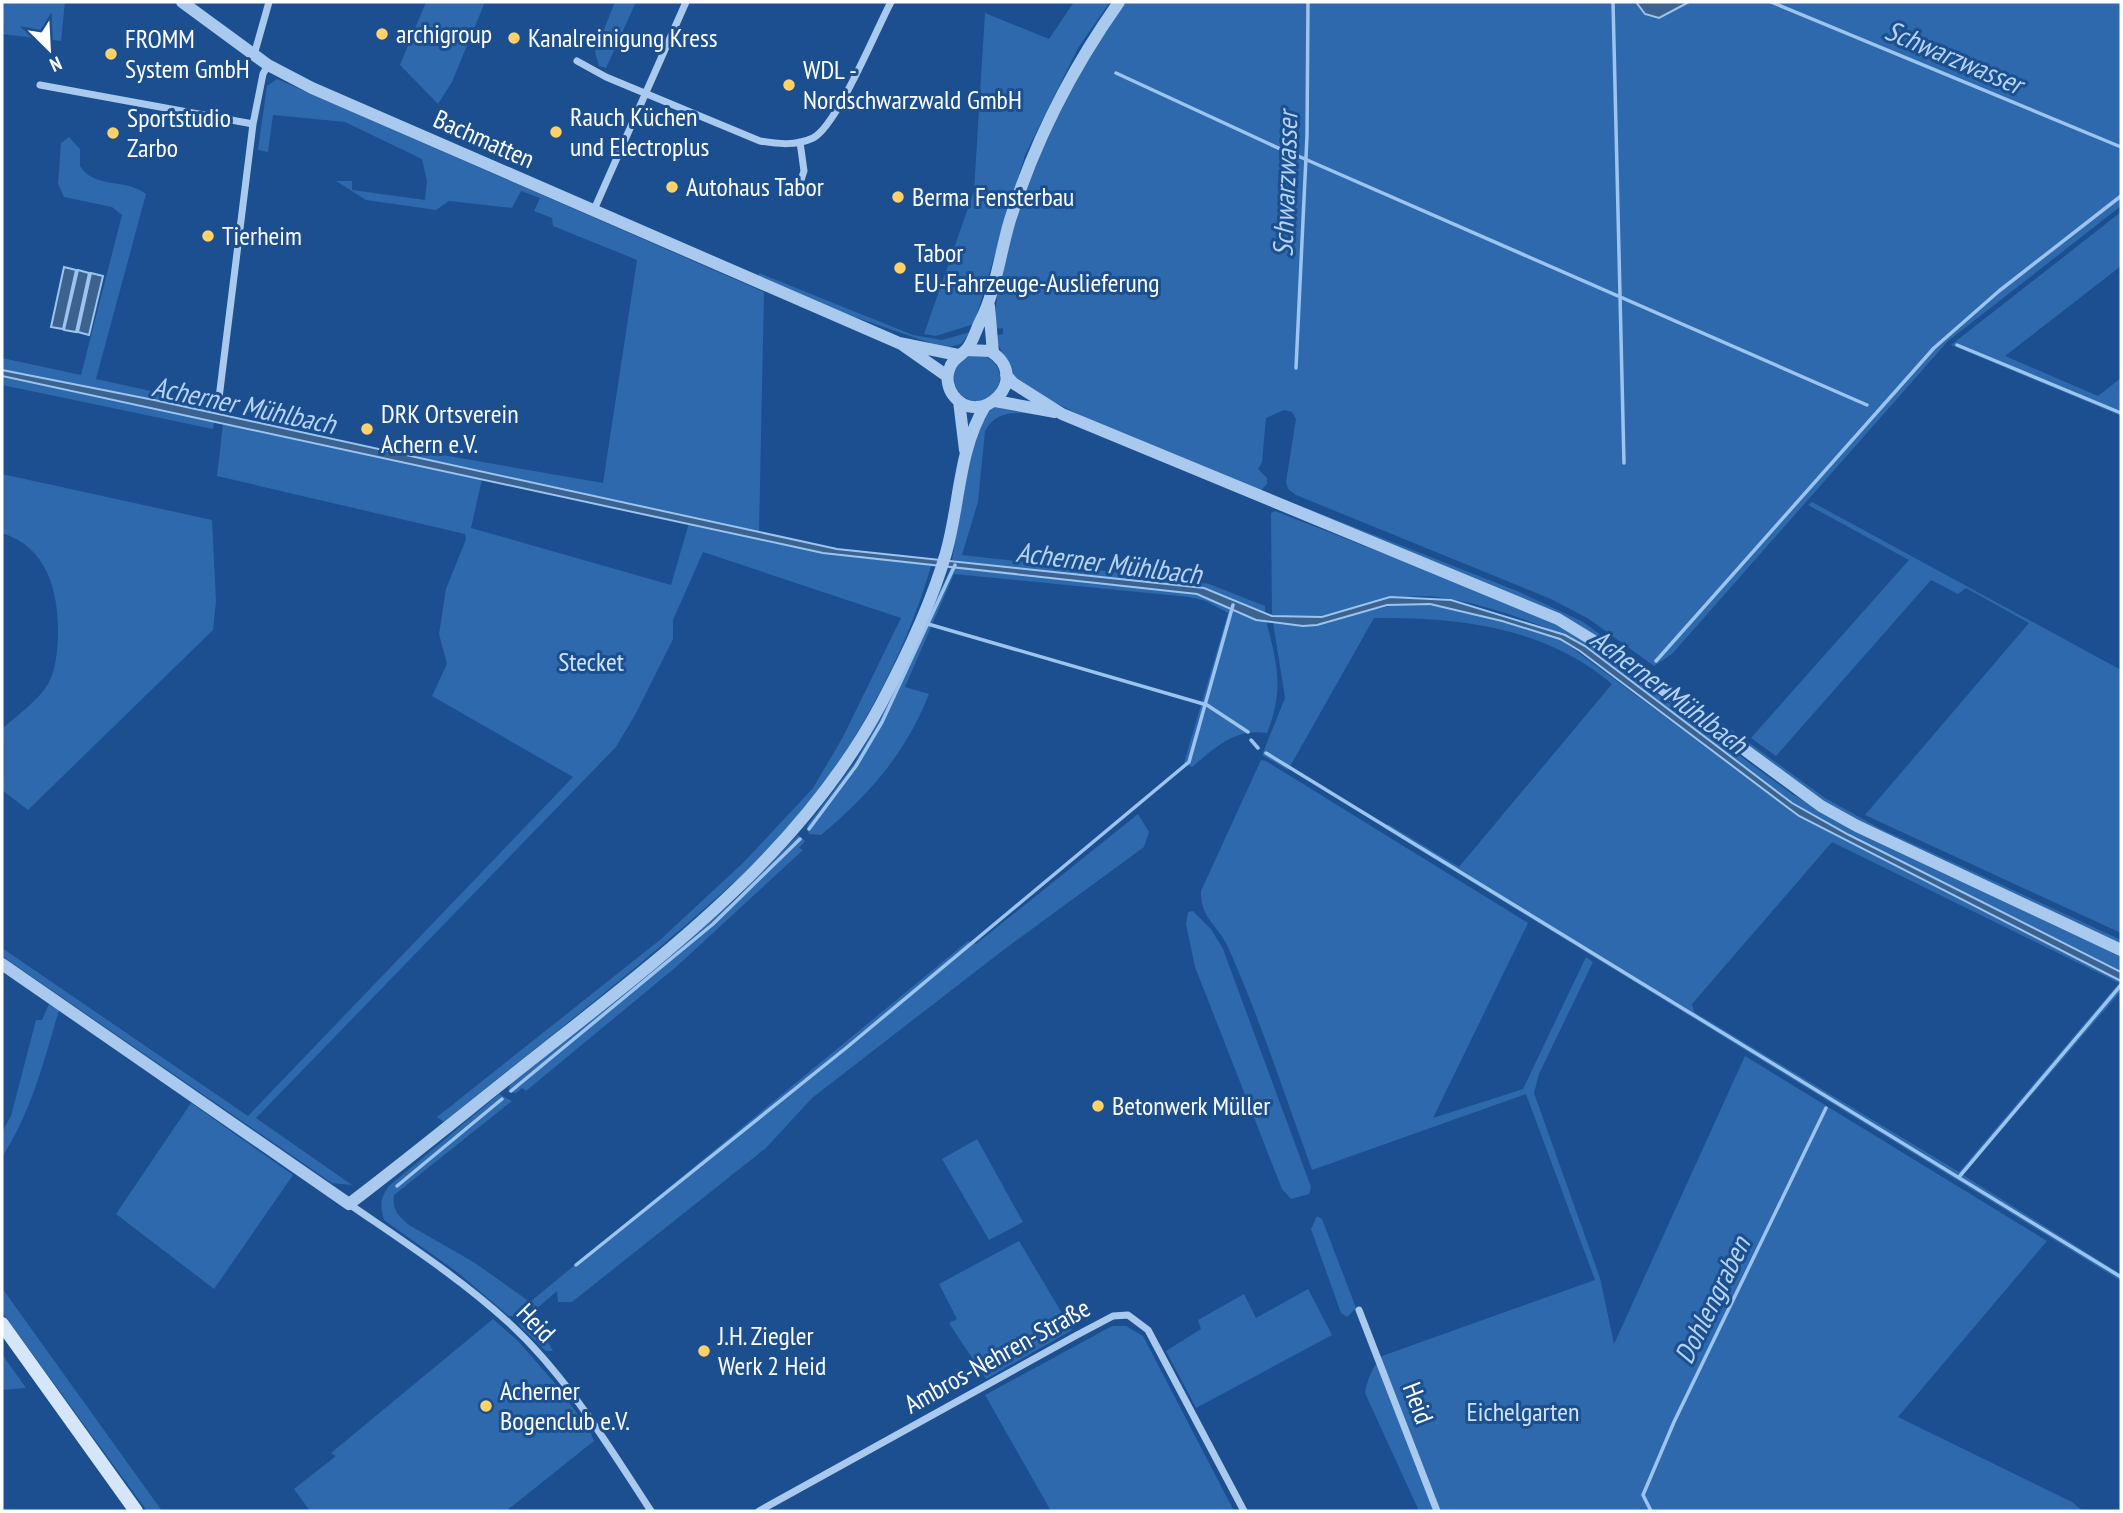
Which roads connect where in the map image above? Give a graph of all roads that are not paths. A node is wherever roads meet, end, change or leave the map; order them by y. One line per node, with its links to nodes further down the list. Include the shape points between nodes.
1 (182, 2): 6 (street, Bachmatten)
2 (269, 2): 6 (street)
3 (686, 2): 10 (street)
4 (891, 2): 12 (street, via 834,118 814,137)
5 (1119, 2): 15 (street, via 1066,82 1045,124 1010,220)
6 (254, 55): 8 (street, Bachmatten)
7 (577, 61): 10 (street)
8 (268, 65): 11 (street); 14 (street, Bachmatten)
9 (40, 85): 11 (street)
10 (646, 93): 12 (street, via 760,141); 14 (street)
11 (253, 124): 23 (street)
12 (800, 142): 13 (street, via 804,171)
13 (797, 192)
14 (593, 212): 16 (street, Bachmatten)
15 (988, 302): 17 (street); 18 (street)
16 (899, 343): 17 (street); 20 (street)
17 (962, 352): 18 (street, via 982,349); 20 (street)
18 (993, 353): 19 (street, via 1003,363)
19 (1006, 375): 22 (street, via 1004,388); 24 (street)
20 (947, 376): 21 (street)
21 (959, 401): 22 (street, via 972,407); 25 (street)
22 (990, 403): 24 (street); 25 (street)
23 (218, 406)
24 (1062, 414): 26 (street, via 1559,620 1612,652 1821,806)
25 (965, 454): 28 (street, via 946,551 909,648 849,758 773,855 604,1002)
26 (2121, 950)
27 (2, 964): 28 (street)
28 (349, 1205): 32 (street, Heid, via 441,1268 510,1324 572,1396)
29 (1359, 1310): 35 (street, Heid)
30 (2, 1324): 31 (main road)
31 (136, 1511)
32 (651, 1511)
33 (759, 1511): 34 (street, Ambros-Nehren-Straße, via 1077,1335 1113,1316 1128,1314 1148,1329)
34 (1244, 1511)
35 (1437, 1511)

